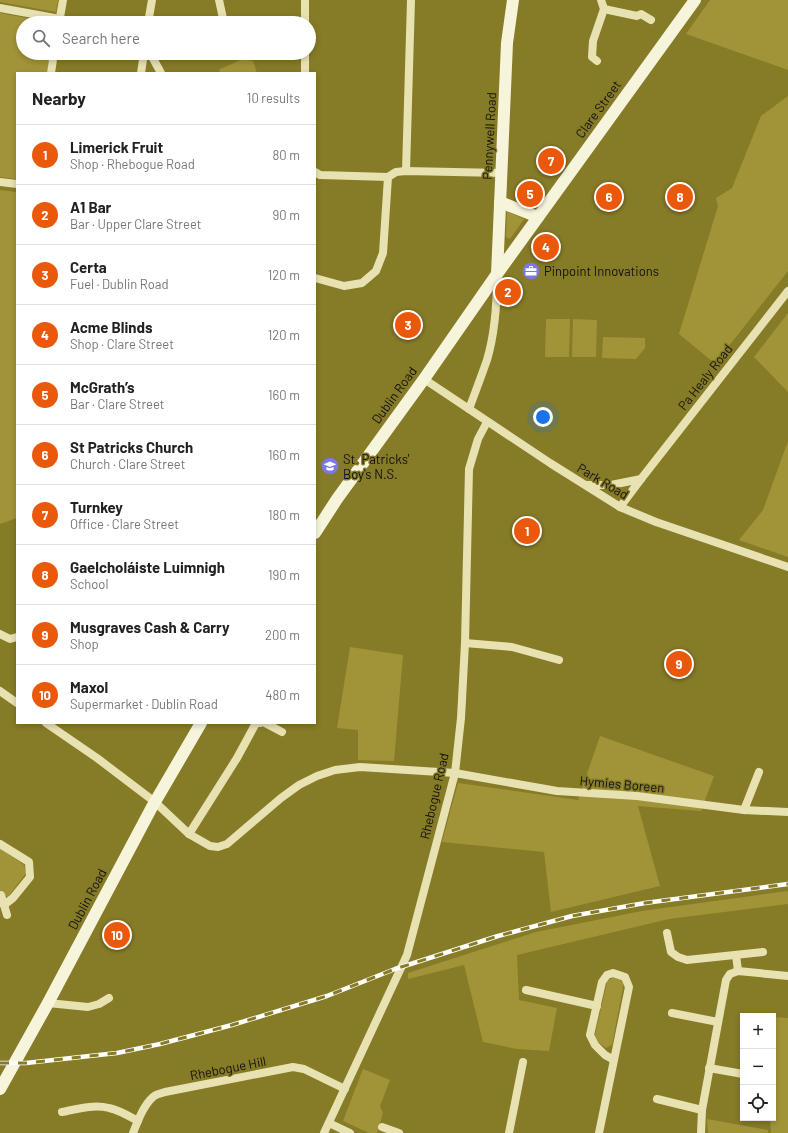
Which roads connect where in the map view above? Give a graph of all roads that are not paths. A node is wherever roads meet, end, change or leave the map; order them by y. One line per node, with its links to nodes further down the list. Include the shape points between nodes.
1 (63, 0): 12 (street)
2 (152, 0): 13 (street)
3 (219, 0): 14 (street)
4 (305, 0): 15 (street)
5 (412, 0): 26 (street)
6 (513, 0): 28 (main road, Pennywell Road, via 507,43)
7 (601, 0): 10 (street)
8 (695, 0): 33 (main road, Clare Street)
9 (0, 8): 11 (street)
10 (604, 9): 16 (street, via 637,16 641,14); 21 (street, via 593,41 592,57)
11 (37, 16)
12 (61, 16)
13 (149, 16)
14 (222, 16)
15 (305, 16)
16 (651, 20)
17 (53, 60): 22 (street)
18 (143, 60): 23 (street)
19 (154, 60): 24 (street)
20 (305, 60): 25 (street)
21 (597, 61)
22 (51, 72)
23 (141, 72)
24 (160, 72)
25 (305, 72)
26 (406, 171): 28 (street); 29 (street)
27 (317, 173): 29 (street)
28 (501, 173): 32 (main road, Pennywell Road)
29 (388, 176): 35 (street, via 383,253 376,271 362,283 344,286)
30 (0, 182): 31 (street)
31 (16, 184)
32 (500, 202): 33 (main road); 34 (main road, Pennywell Road)
33 (538, 217): 34 (main road, Clare Street)
34 (497, 274): 37 (main road, Dublin Road); 38 (street, via 494,329 487,359)
35 (316, 278)
36 (788, 290): 40 (street, Pa Healy Road)
37 (424, 379): 38 (street, Park Road); 43 (main road, Dublin Road)
38 (469, 409): 39 (street, Park Road)
39 (487, 422): 41 (street, Park Road); 47 (street, Rhebogue Road, via 478,439 469,469)
40 (640, 478): 41 (street, via 611,485); 42 (street, Pa Healy Road)
41 (586, 485): 42 (street, Park Road)
42 (620, 507): 44 (street, Park Road, via 656,522)
43 (316, 531)
44 (788, 567)
45 (0, 634): 46 (street, via 10,639)
46 (16, 637)
47 (465, 643): 48 (street, via 512,646); 57 (street, Rhebogue Road)
48 (559, 660)
49 (0, 691): 50 (street)
50 (16, 702)
51 (47, 724): 58 (street, Hymies Boreen)
52 (200, 724): 58 (main road, Dublin Road)
53 (255, 724): 61 (street)
54 (267, 724): 55 (street)
55 (282, 732)
56 (759, 772): 59 (street)
57 (455, 773): 59 (street, Hymies Boreen, via 557,791 637,796); 61 (street, Hymies Boreen, via 360,766 336,770 299,785 227,844 210,846); 82 (street, Rhebogue Road, via 407,955)
58 (155, 802): 61 (street, Hymies Boreen); 73 (main road, Dublin Road)
59 (744, 810): 60 (street, Hymies Boreen)
60 (788, 812)
61 (189, 834)
62 (0, 844): 64 (street, via 29,862 30,876)
63 (1, 895): 64 (street)
64 (4, 906): 65 (street)
65 (7, 915)
66 (666, 933): 68 (street, via 671,952 678,957 688,960)
67 (763, 952): 68 (street)
68 (736, 955): 69 (street)
69 (738, 971): 70 (street); 76 (street, via 730,974 726,980)
70 (788, 976)
71 (526, 990): 74 (street)
72 (109, 998): 73 (street, via 88,1007)
73 (48, 1003): 81 (main road, Dublin Road)
74 (597, 1006): 77 (street, via 590,1034 595,1045); 77 (street, via 602,982 607,976 613,973 625,977 629,987)
75 (672, 1014): 76 (street)
76 (718, 1022): 79 (street)
77 (614, 1060): 94 (street)
78 (524, 1062): 93 (street)
79 (710, 1068): 80 (street); 84 (street)
80 (740, 1073)
81 (0, 1089)
82 (345, 1089): 86 (street, Rhebogue Hill, via 304,1069 293,1067 159,1094 150,1100); 87 (street, Rhebogue Road)
83 (657, 1099): 84 (street)
84 (702, 1110): 95 (street)
85 (62, 1112): 86 (street, via 96,1106 108,1107)
86 (138, 1121): 89 (street, Rhebogue Hill)
87 (329, 1124): 90 (street, Rhebogue Road); 91 (street)
88 (382, 1127): 92 (street)
89 (133, 1133)
90 (324, 1133)
91 (350, 1133)
92 (399, 1133)
93 (509, 1133)
94 (599, 1133)
95 (701, 1133)

